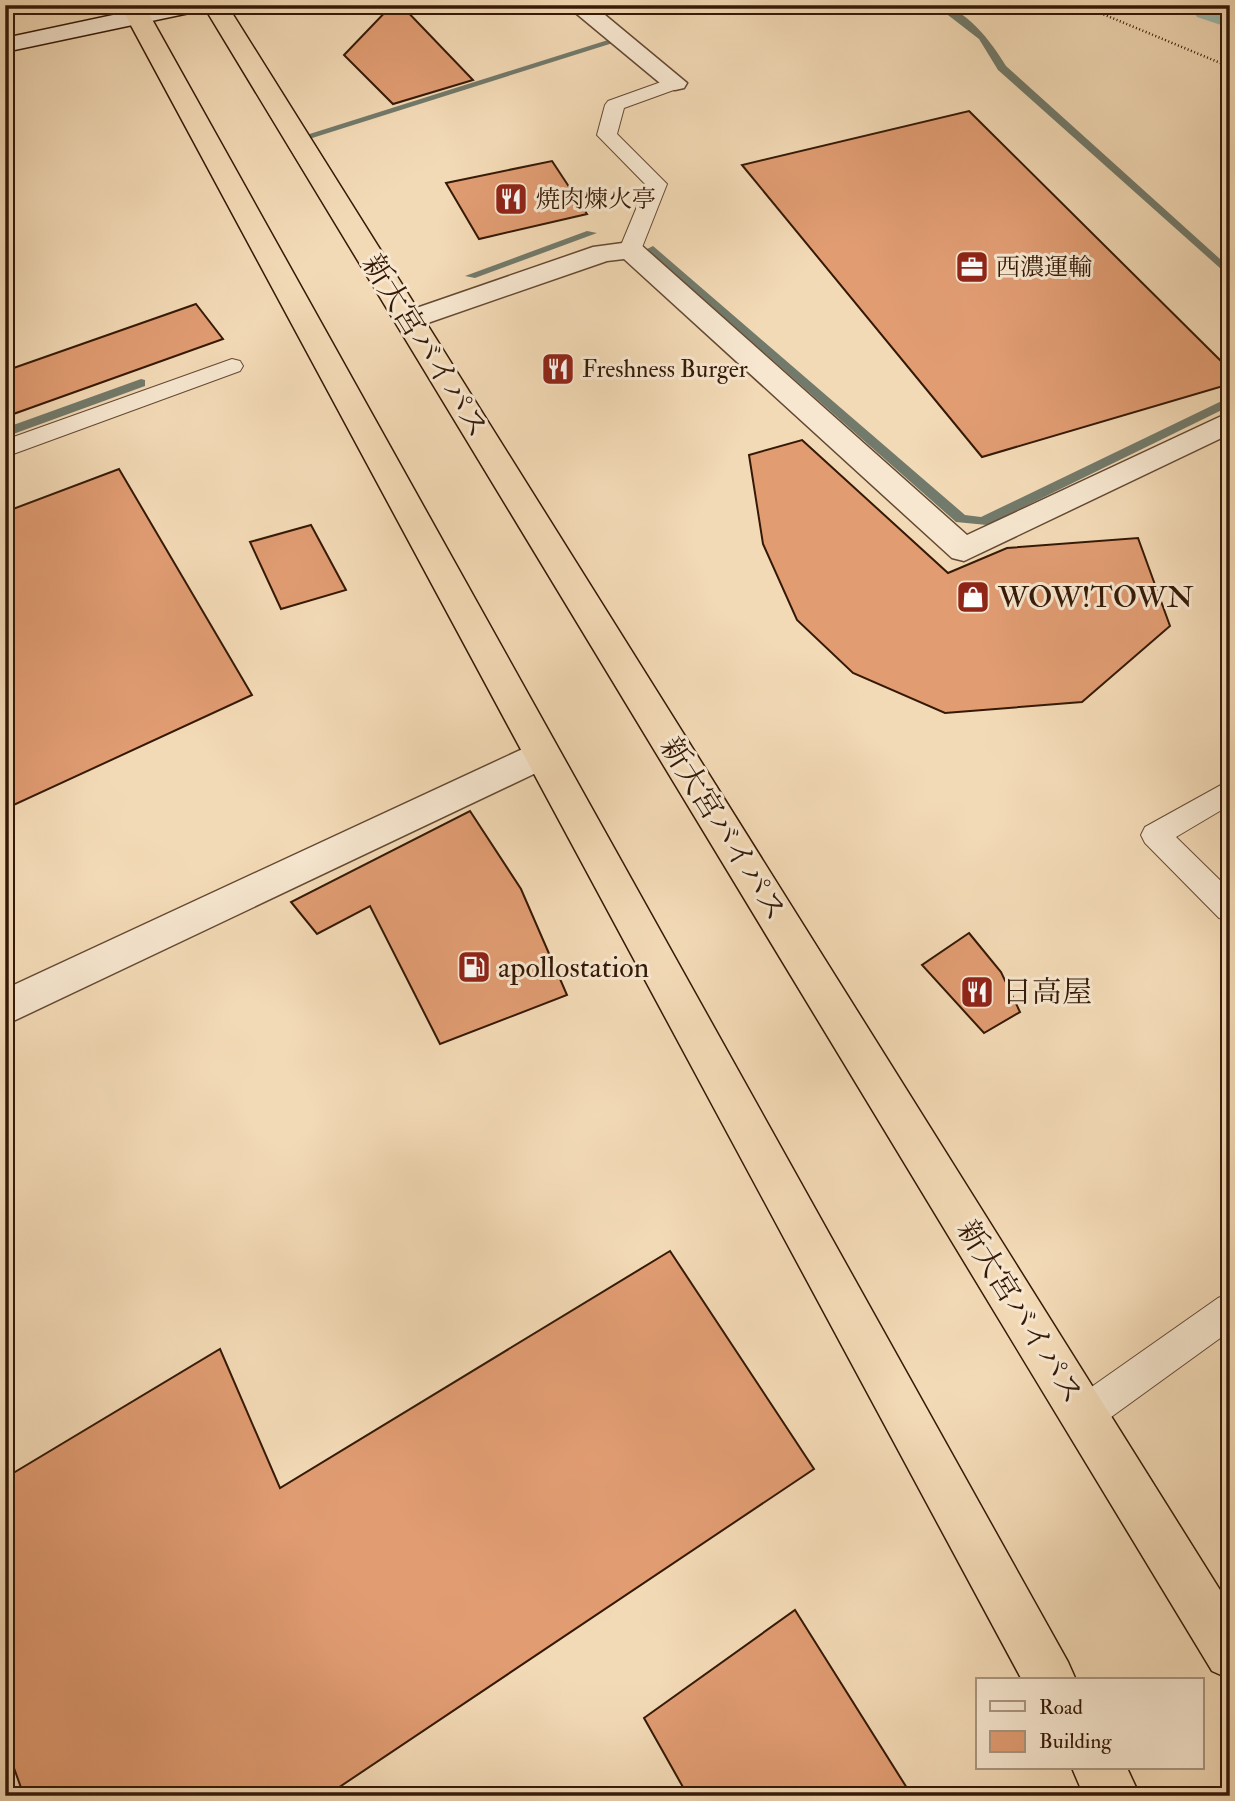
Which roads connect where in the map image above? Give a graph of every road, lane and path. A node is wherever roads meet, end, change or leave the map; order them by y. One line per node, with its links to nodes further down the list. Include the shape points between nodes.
1 (194, 5): 5 (street)
2 (215, 5): 10 (highway, 新大宮バイパス)
3 (578, 5): 8 (street)
4 (1081, 5): 7 (path)
5 (136, 11): 6 (street); 14 (highway)
6 (5, 45)
7 (1230, 67)
8 (675, 83): 9 (lane, via 615,105 607,135 656,184)
9 (630, 250): 10 (street, via 603,253); 12 (street, via 964,550)
10 (409, 320): 19 (highway, 新大宮バイパス)
11 (232, 366): 13 (lane)
12 (1230, 422)
13 (5, 449)
14 (542, 754): 17 (street); 21 (highway)
15 (1230, 791): 16 (lane, via 1155,835)
16 (1230, 909)
17 (5, 1008)
18 (1230, 1310): 19 (lane)
19 (1083, 1415): 20 (highway, 新大宮バイパス)
20 (1230, 1653)
21 (1049, 1678)
22 (1099, 1770): 23 (highway)
23 (1113, 1796)

